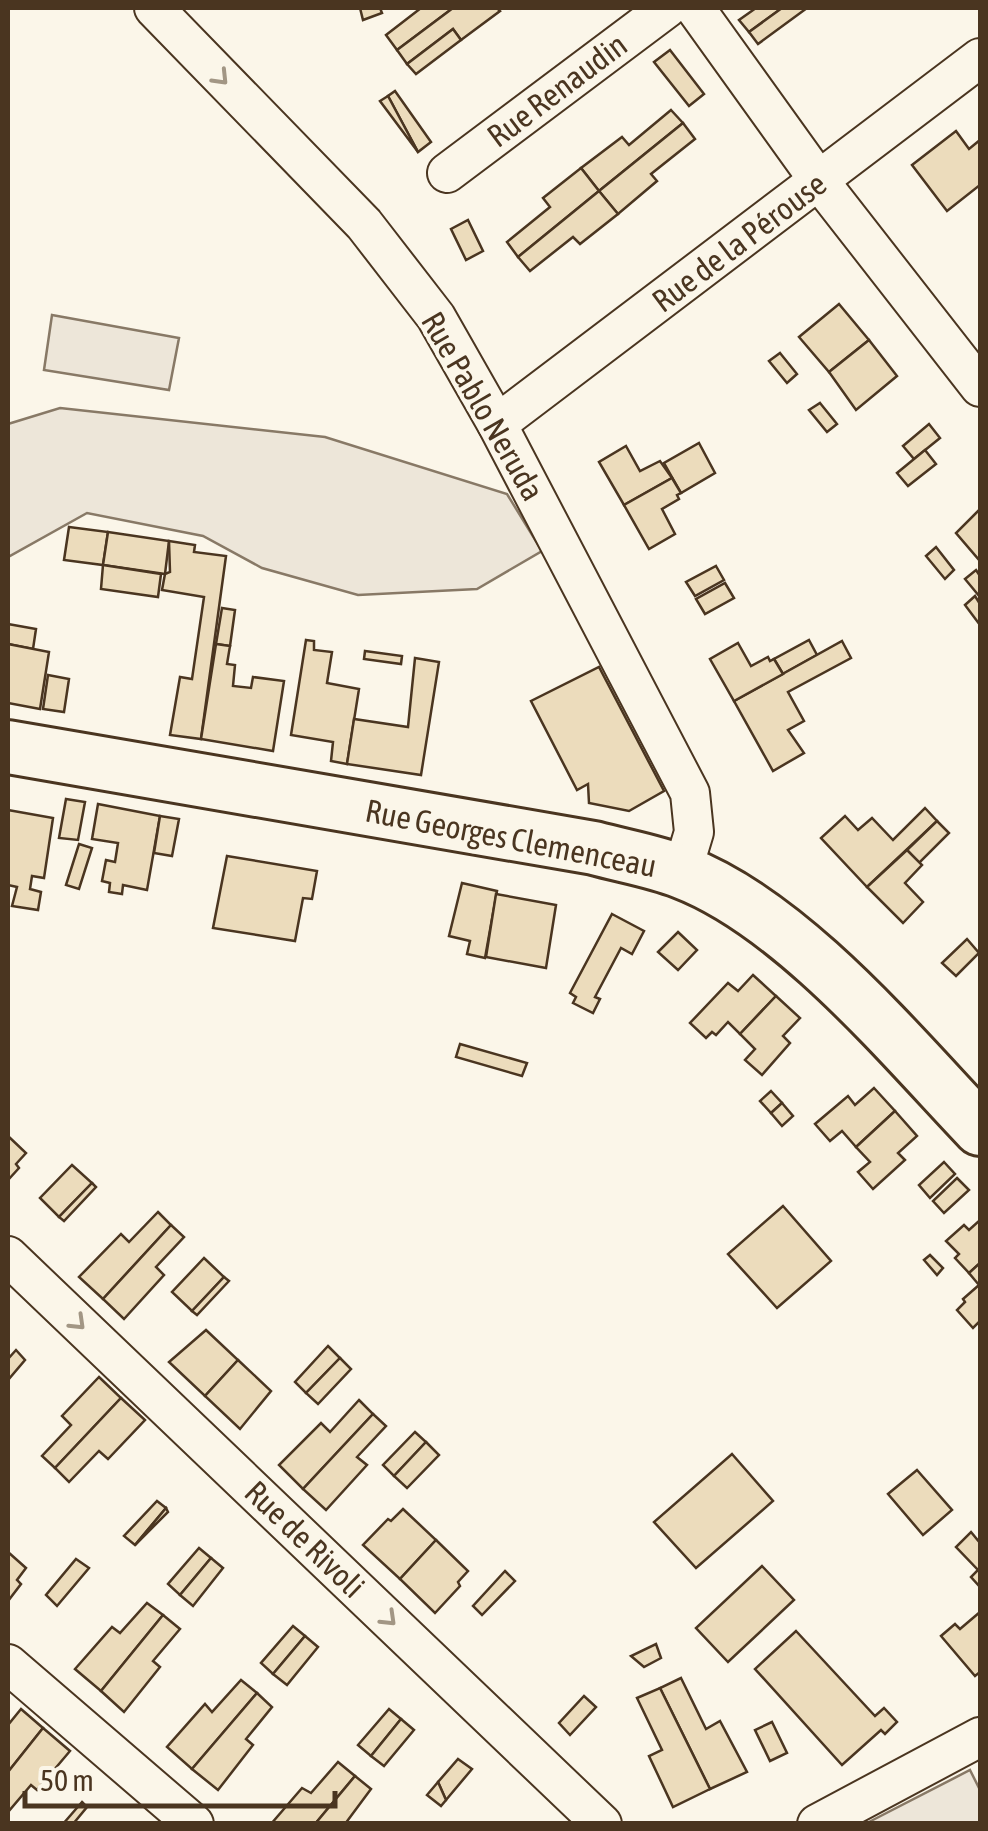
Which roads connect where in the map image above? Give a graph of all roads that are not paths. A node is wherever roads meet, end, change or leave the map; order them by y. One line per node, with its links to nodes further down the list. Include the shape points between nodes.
1 (154, 8): 8 (street, Rue Pablo Neruda, one-way to 8, via 364,224 436,317)
2 (667, 8): 5 (street, Rue Renaudin)
3 (695, 8): 6 (street)
4 (980, 58): 6 (street, Rue de la Pérouse)
5 (446, 173)
6 (820, 182): 7 (street); 8 (street, Rue de la Pérouse)
7 (980, 387)
8 (497, 424): 10 (street, Rue Pablo Neruda, via 690,794 694,832)
9 (8, 747): 10 (main road, Rue Georges Clemenceau, via 594,848)
10 (682, 872): 11 (main road, Rue Georges Clemenceau, via 771,924 849,991)
11 (980, 1129)
12 (8, 1256): 16 (street, Rue de Rivoli, one-way to 16)
13 (8, 1664): 15 (street)
14 (980, 1737): 17 (street)
15 (194, 1824)
16 (602, 1824)
17 (817, 1824)

